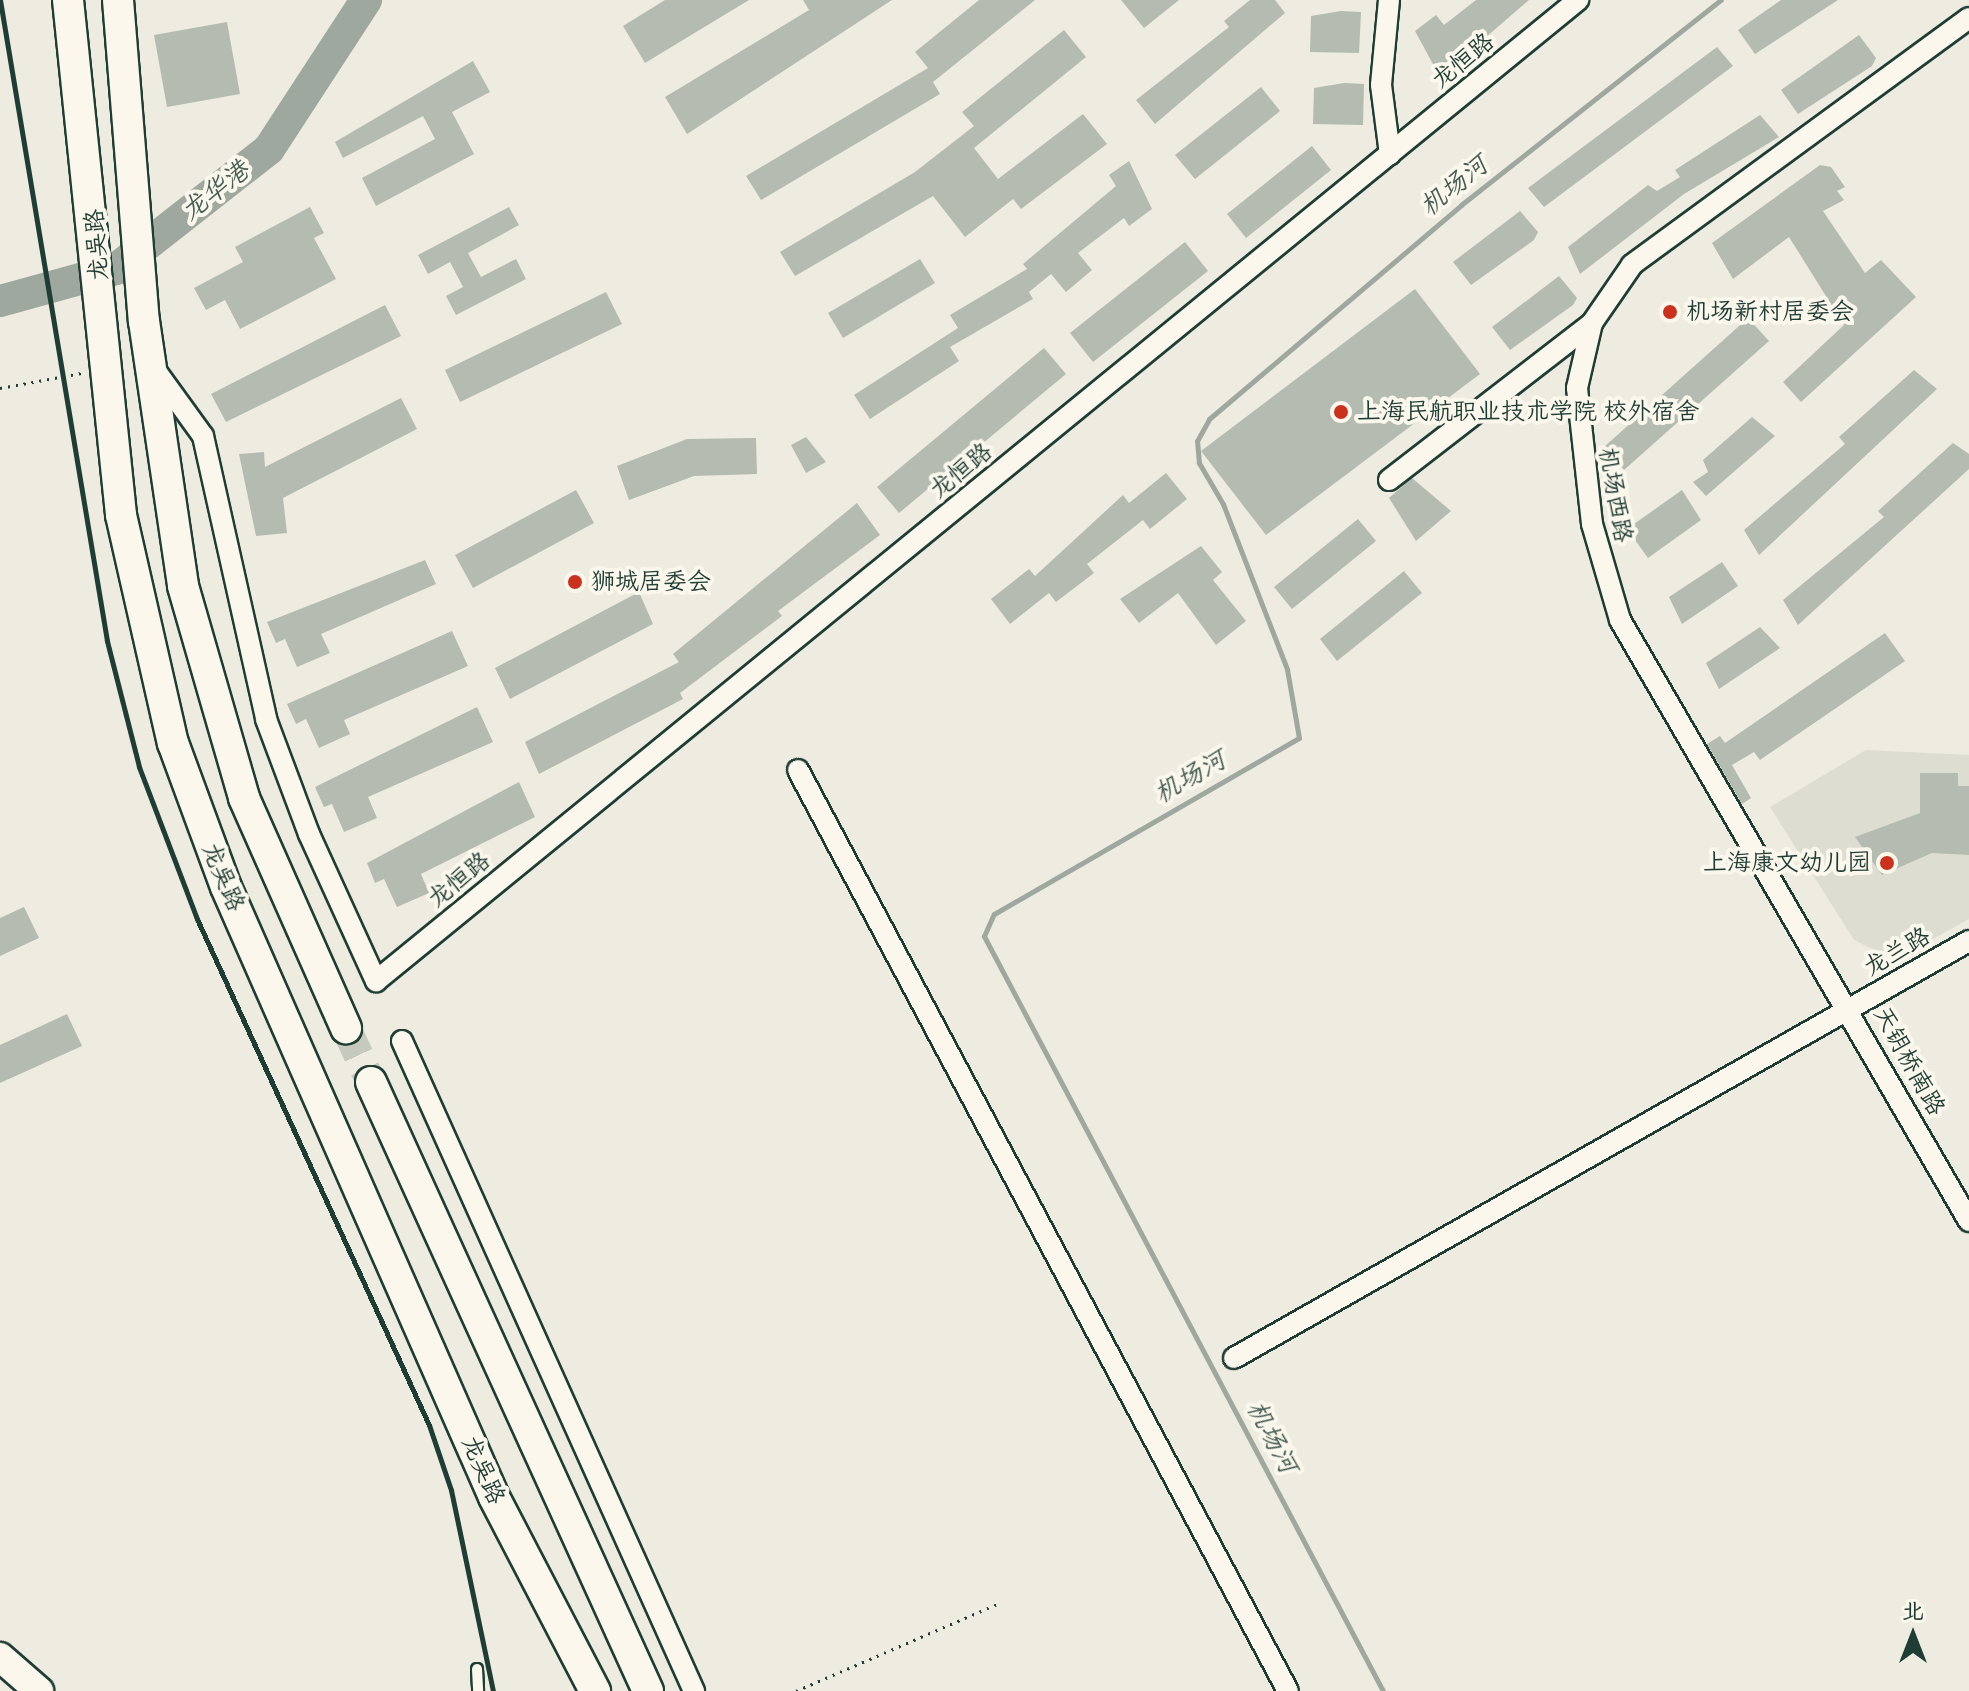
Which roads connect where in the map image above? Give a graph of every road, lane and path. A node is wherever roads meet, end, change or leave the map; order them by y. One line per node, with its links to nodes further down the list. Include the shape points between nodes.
1 (68, 0): 9 (main road, 龙吴路, via 82,89)
2 (118, 0): 8 (main road, 龙吴路)
3 (1389, 0): 6 (street, via 1381,85)
4 (1578, 0): 6 (street, 龙恒路)
5 (1969, 18): 7 (street, via 1650,250)
6 (1390, 154): 8 (street, 龙恒路, via 376,981 266,719 203,436)
7 (1592, 323): 11 (street); 14 (street, 机场西路, via 1578,423 1602,568 1639,660)
8 (148, 360): 15 (main road, 龙吴路, via 183,586 220,729)
9 (104, 367): 10 (path, via 27,388); 26 (main road, 龙吴路, via 135,597 197,815 494,1497)
10 (0, 388)
11 (1389, 480)
12 (798, 770): 29 (street)
13 (1969, 941): 14 (street, 龙兰路)
14 (1850, 1009): 18 (street, 天钥桥南路); 19 (street, 龙兰路)
15 (346, 1028)
16 (402, 1041): 27 (street)
17 (371, 1082): 23 (main road)
18 (1969, 1221)
19 (1234, 1358)
20 (997, 1604): 28 (path)
21 (0, 1657): 24 (street)
22 (477, 1669): 25 (lane)
23 (648, 1690)
24 (39, 1691)
25 (478, 1691)
26 (595, 1691)
27 (694, 1691)
28 (796, 1691)
29 (1288, 1691)

